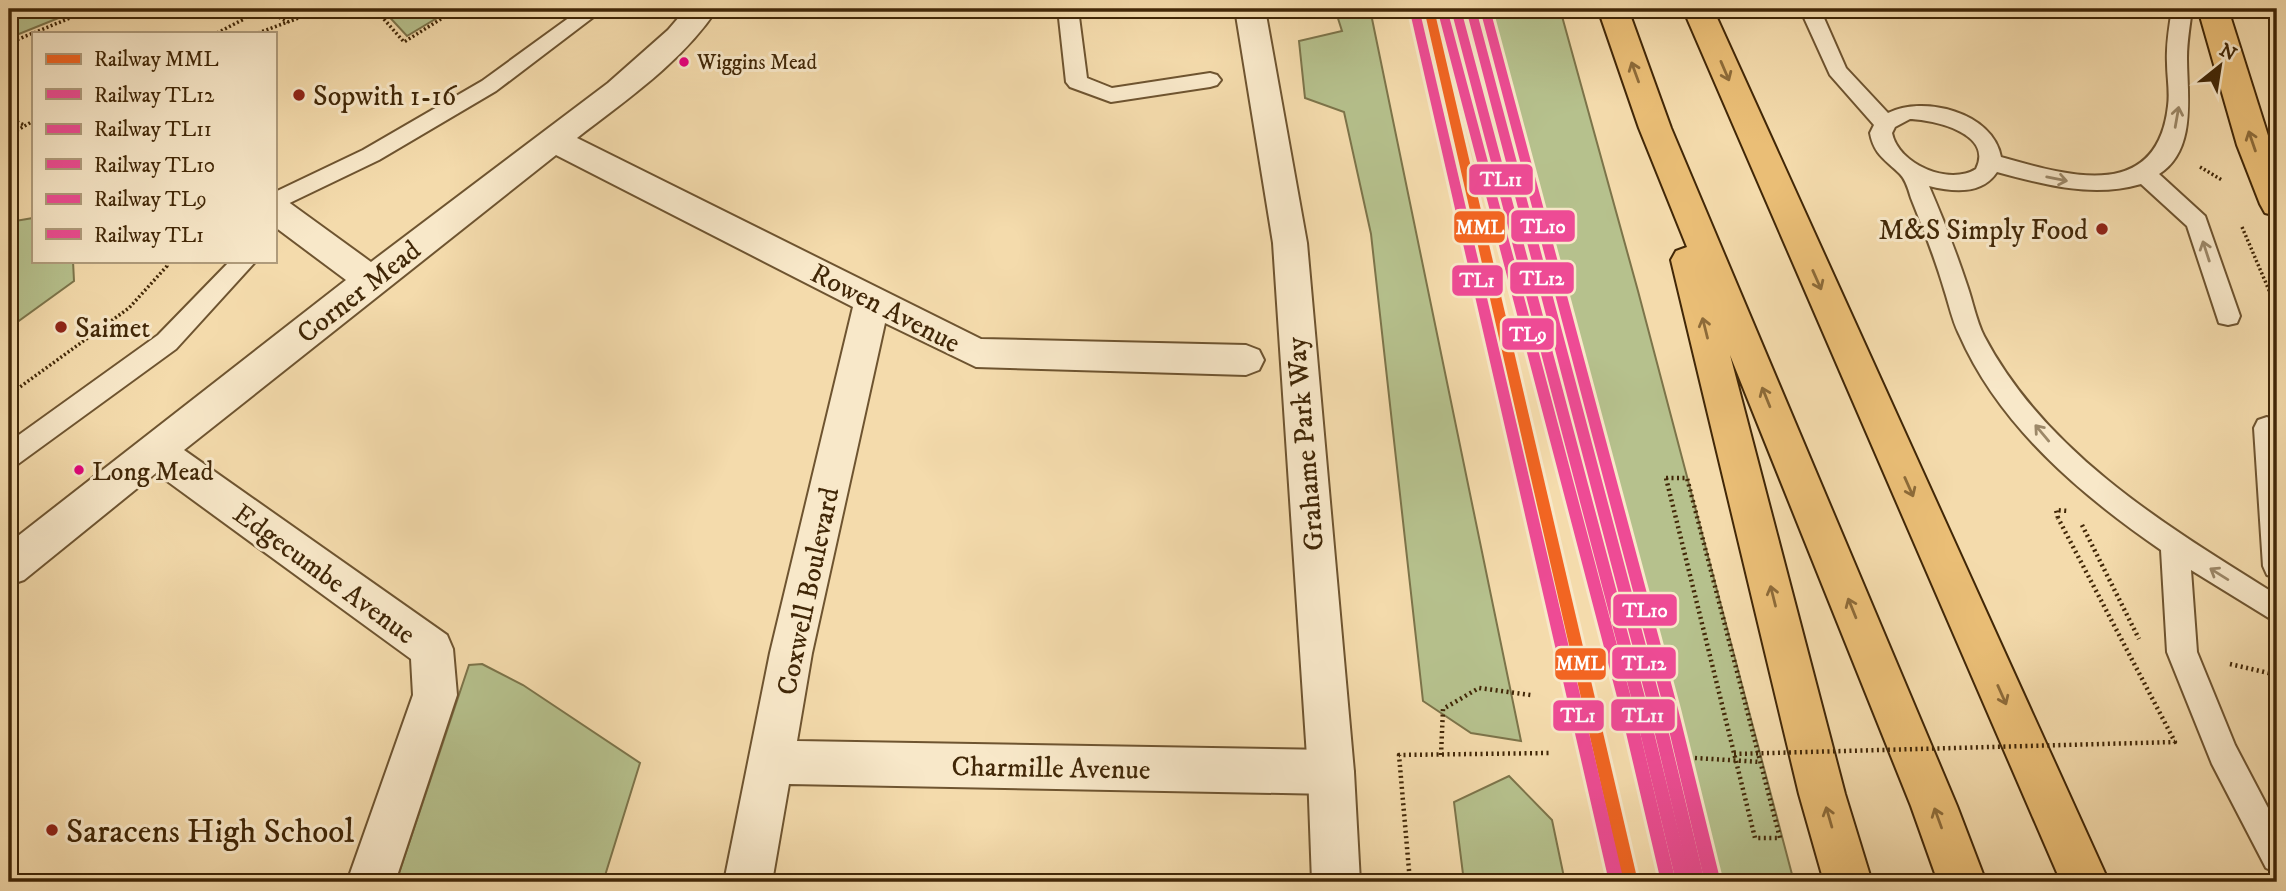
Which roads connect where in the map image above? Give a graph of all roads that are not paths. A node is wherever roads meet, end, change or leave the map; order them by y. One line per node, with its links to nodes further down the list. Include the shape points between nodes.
1 (594, 9): 18 (lane, via 489,86)
2 (702, 9): 13 (street, Corner Mead, via 679,37)
3 (1068, 9): 10 (lane, via 1077,82 1111,95)
4 (1251, 9): 32 (street, Grahame Park Way, via 1290,243)
5 (1613, 9): 12 (highway, one-way to 5)
6 (1698, 9): 39 (highway, one-way to 39)
7 (1810, 9): 11 (lane, via 1837,71)
8 (2182, 9): 16 (lane, one-way to 8, via 2170,150 2179,107 2176,49)
9 (2213, 9): 17 (highway, one-way to 9, via 2253,145)
10 (1210, 80)
11 (1885, 123): 14 (lane, via 1907,112 1940,114 1971,129 1989,151); 15 (lane, via 1881,135 1884,148)
12 (1655, 128): 37 (highway, one-way to 12); 38 (highway, one-way to 12)
13 (553, 141): 20 (street, Corner Mead); 21 (street, Rowen Avenue)
14 (1991, 162): 15 (lane, via 1987,172 1964,183); 16 (lane, one-way to 16, via 2082,184)
15 (1912, 173): 27 (lane, one-way to 15, via 2067,463 2010,396 1974,341)
16 (2146, 175): 22 (lane, one-way to 16, via 2197,222)
17 (2277, 204)
18 (277, 214): 20 (street)
19 (243, 262): 26 (lane, via 167,342)
20 (371, 279): 25 (street, Corner Mead)
21 (872, 300): 23 (street, Rowen Avenue, via 976,353); 31 (street, Coxwell Boulevard, via 791,653)
22 (2228, 316)
23 (1247, 360)
24 (2267, 428): 28 (lane)
25 (157, 452): 29 (street, Corner Mead); 34 (street, Edgecumbe Avenue, via 432,649 435,695)
26 (9, 456)
27 (2175, 546): 30 (lane, one-way to 27); 33 (lane, via 2182,652 2223,754)
28 (2277, 566)
29 (9, 567)
30 (2277, 610)
31 (771, 762): 32 (street, Charmille Avenue); 35 (street, Coxwell Boulevard)
32 (1331, 772): 36 (street, Grahame Park Way)
33 (2277, 857)
34 (371, 882)
35 (748, 882)
36 (1336, 882)
37 (1848, 882)
38 (1962, 882)
39 (2085, 882)

